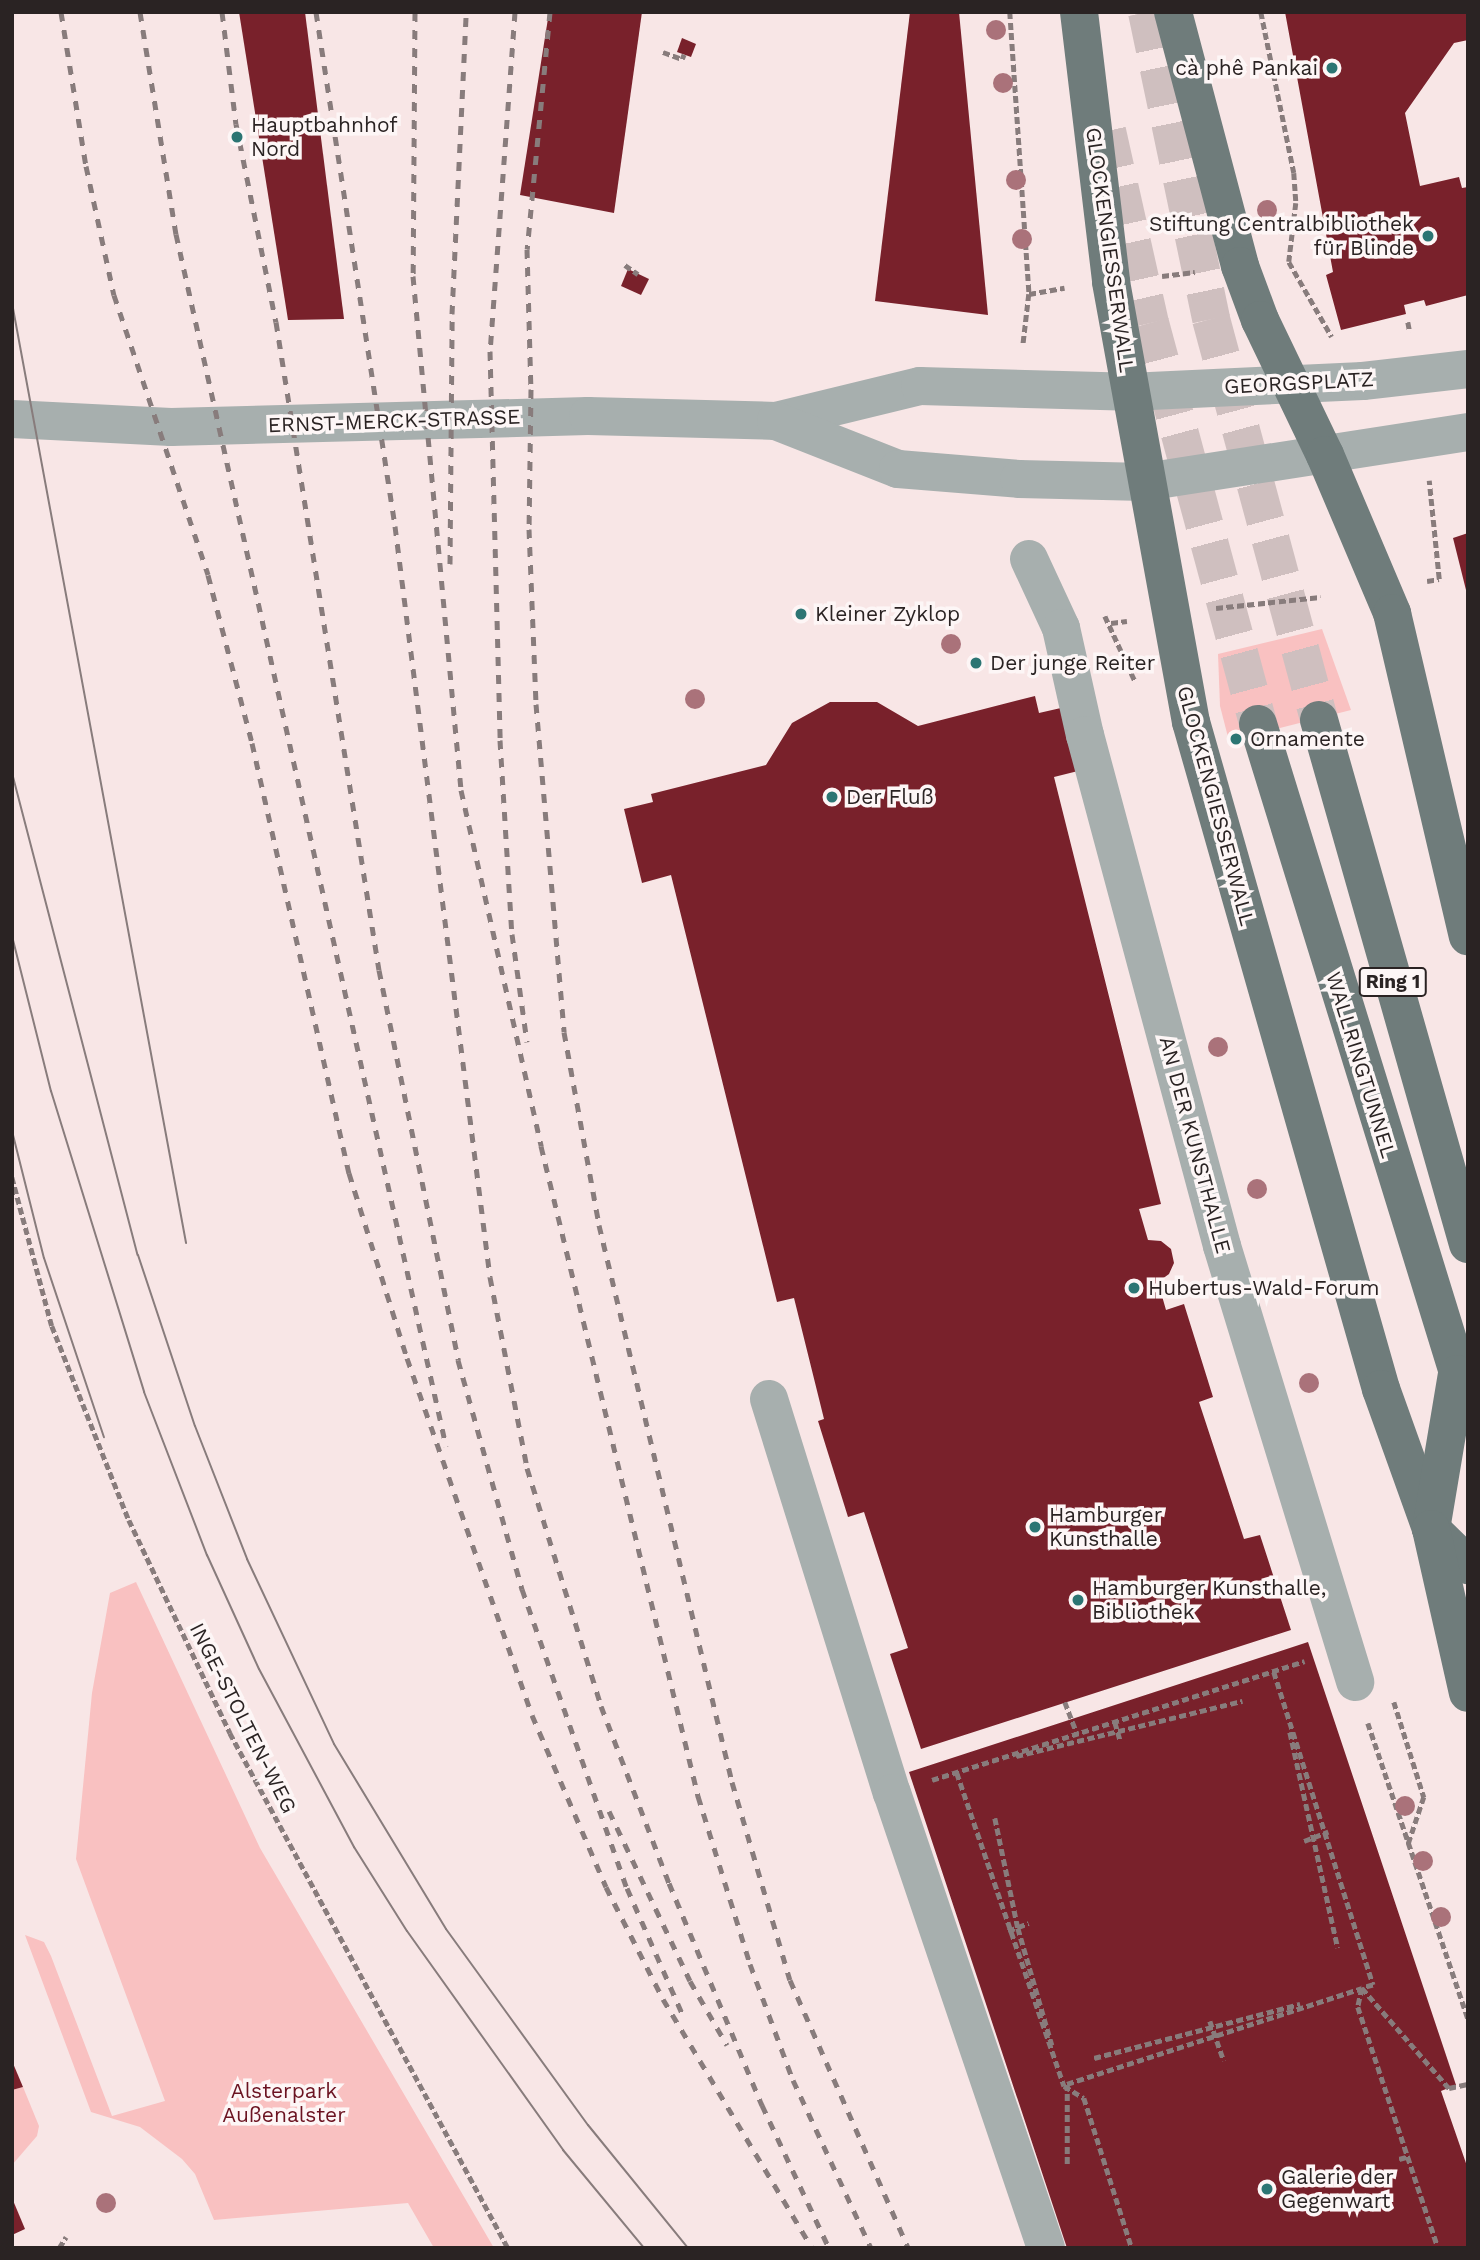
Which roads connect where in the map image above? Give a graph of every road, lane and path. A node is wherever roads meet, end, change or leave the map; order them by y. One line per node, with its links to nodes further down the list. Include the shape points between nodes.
1 (1010, 12): 12 (path)
2 (1079, 12): 17 (main road, GLOCKENGIESSERWALL)
3 (1174, 12): 16 (main road, via 1240,266)
4 (1261, 12): 13 (path, via 1294,173 1296,202 1289,262)
5 (663, 52): 6 (path, via 682,59)
6 (684, 54)
7 (625, 265): 9 (path)
8 (1206, 271): 10 (path)
9 (638, 274)
10 (1162, 276)
11 (1064, 288): 12 (path)
12 (1029, 294): 14 (path)
13 (1338, 346)
14 (1022, 356)
15 (1468, 369): 16 (street, GEORGSPLATZ)
16 (1289, 385): 17 (street, GEORGSPLATZ); 21 (main road)
17 (1129, 392): 19 (street, ERNST-MERCK-STRASSE, via 920,386); 23 (main road, GLOCKENGIESSERWALL)
18 (12, 419): 19 (street, ERNST-MERCK-STRASSE, via 171,427 588,416)
19 (776, 421): 23 (street, ERNST-MERCK-STRASSE, via 898,470 1009,479)
20 (1468, 432): 21 (street)
21 (1325, 455): 23 (street, ERNST-MERCK-STRASSE); 34 (main road, via 1392,612)
22 (1425, 475): 25 (path, via 1432,488 1431,525 1439,579)
23 (1145, 482): 39 (main road, GLOCKENGIESSERWALL, via 1191,722 1381,1389)
24 (1029, 559): 41 (street, AN DER KUNSTHALLE, via 1062,628 1085,735 1218,1234)
25 (1427, 581)
26 (1320, 597): 27 (path)
27 (1208, 609)
28 (1103, 613): 30 (path)
29 (1134, 621): 30 (path)
30 (1111, 623): 31 (path)
31 (1140, 693)
32 (1319, 720): 36 (main road, Ring 1)
33 (1258, 724): 37 (main road, WALLRINGTUNNEL / Ring 1)
34 (1468, 936)
35 (12, 1177): 78 (path, INGE-STOLTEN-WEG, via 52,1326 129,1520 230,1733)
36 (1468, 1244)
37 (1462, 1390): 39 (main road)
38 (769, 1399): 54 (street)
39 (1431, 1529): 40 (main road, GLOCKENGIESSERWALL); 44 (main road)
40 (1468, 1565)
41 (1344, 1646): 42 (path); 43 (street, AN DER KUNSTHALLE)
42 (1273, 1672): 47 (path); 48 (path)
43 (1355, 1682): 65 (path)
44 (1468, 1693)
45 (1242, 1701): 49 (path)
46 (1065, 1702): 50 (path)
47 (1284, 1704): 56 (path); 57 (path)
48 (1115, 1722): 49 (path); 50 (path)
49 (1118, 1731): 51 (path); 52 (path)
50 (1077, 1734): 52 (path)
51 (1120, 1739)
52 (978, 1766): 53 (path)
53 (957, 1773): 54 (path); 61 (path)
54 (892, 1793): 79 (street)
55 (995, 1818): 60 (path)
56 (1328, 1832): 57 (path); 63 (path, via 1373,1985)
57 (1316, 1837): 58 (path); 62 (path)
58 (1304, 1841)
59 (1029, 1923): 60 (path)
60 (1018, 1928): 61 (path); 72 (path)
61 (1008, 1931): 72 (path)
62 (1338, 1948)
63 (1362, 1988): 64 (path); 71 (path, via 1449,2088); 73 (path, via 1358,2007)
64 (1338, 1994): 67 (path); 68 (path)
65 (1468, 2019)
66 (1210, 2021): 67 (path)
67 (1213, 2027): 68 (path); 69 (path)
68 (1216, 2036): 70 (path); 72 (path)
69 (1094, 2058)
70 (1224, 2062)
71 (1468, 2084)
72 (1066, 2085): 75 (path); 80 (path, via 1084,2098)
73 (1410, 2156): 74 (path); 81 (path)
74 (1399, 2159)
75 (1067, 2174)
76 (66, 2236): 77 (path)
77 (59, 2248)
78 (508, 2248)
79 (1046, 2248)
80 (1132, 2248)
81 (1438, 2248)

